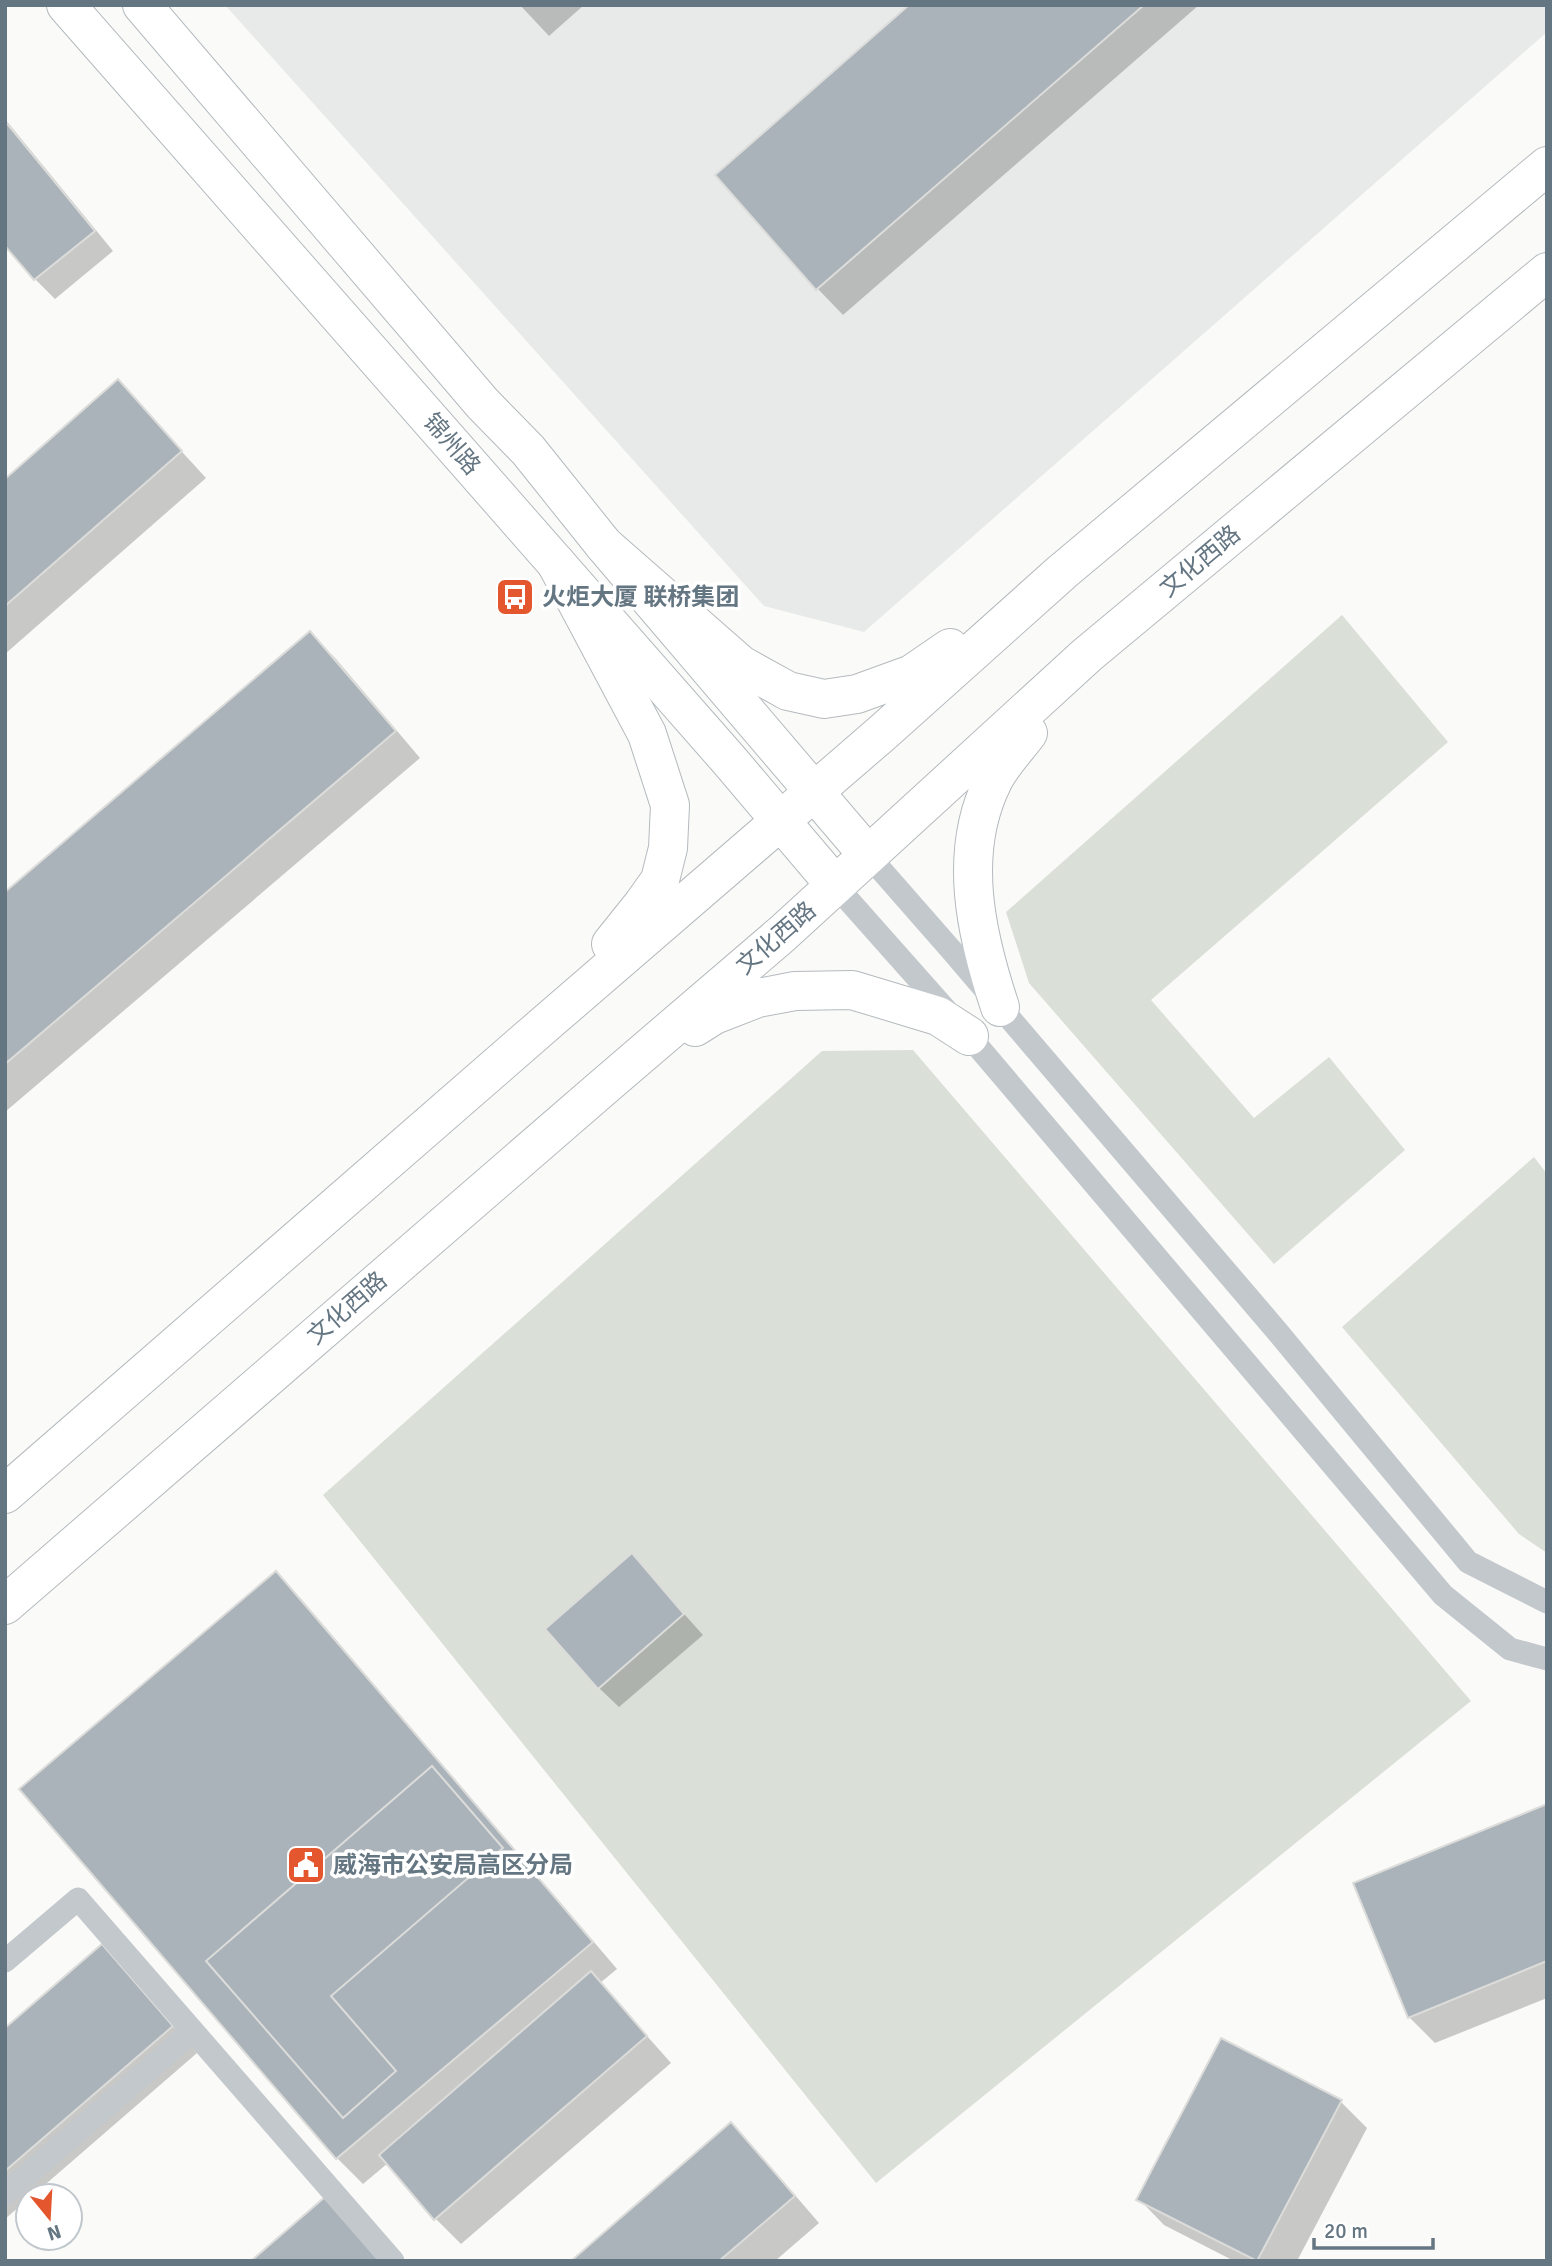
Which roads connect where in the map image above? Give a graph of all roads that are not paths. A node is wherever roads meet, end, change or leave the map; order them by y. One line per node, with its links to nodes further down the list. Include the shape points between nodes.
1 (66, 5): 6 (main road, 锦州路)
2 (142, 5): 5 (main road, 锦州路, via 483,404 528,450)
3 (1547, 166): 7 (main road)
4 (1547, 272): 8 (main road, 文化西路)
5 (604, 545): 7 (main road, via 741,665 788,691 824,699 857,694 912,674); 9 (main road, 锦州路)
6 (556, 563): 10 (main road, 锦州路); 14 (main road, via 647,734 670,806 668,848 660,880)
7 (1062, 572): 9 (main road)
8 (1087, 655): 11 (main road, 文化西路); 13 (main road, via 993,779 978,822 973,877 976,919)
9 (814, 792): 10 (main road); 11 (main road, 锦州路)
10 (780, 821): 12 (main road, 锦州路); 14 (main road)
11 (868, 855): 12 (main road, 文化西路); 13 (lane)
12 (835, 886): 15 (lane); 16 (main road, 文化西路)
13 (1000, 1007): 18 (lane, via 1468,1562)
14 (552, 1018): 17 (main road)
15 (969, 1036): 16 (main road, via 938,1016 852,990 795,990 714,1015); 20 (lane, via 1443,1595 1510,1649)
16 (608, 1083): 19 (main road, 文化西路)
17 (5, 1493)
18 (1547, 1602)
19 (5, 1605)
20 (1547, 1659)
21 (5, 1961): 22 (lane, via 78,1899)
22 (193, 2031): 23 (lane); 24 (lane)
23 (5, 2194)
24 (393, 2261)

